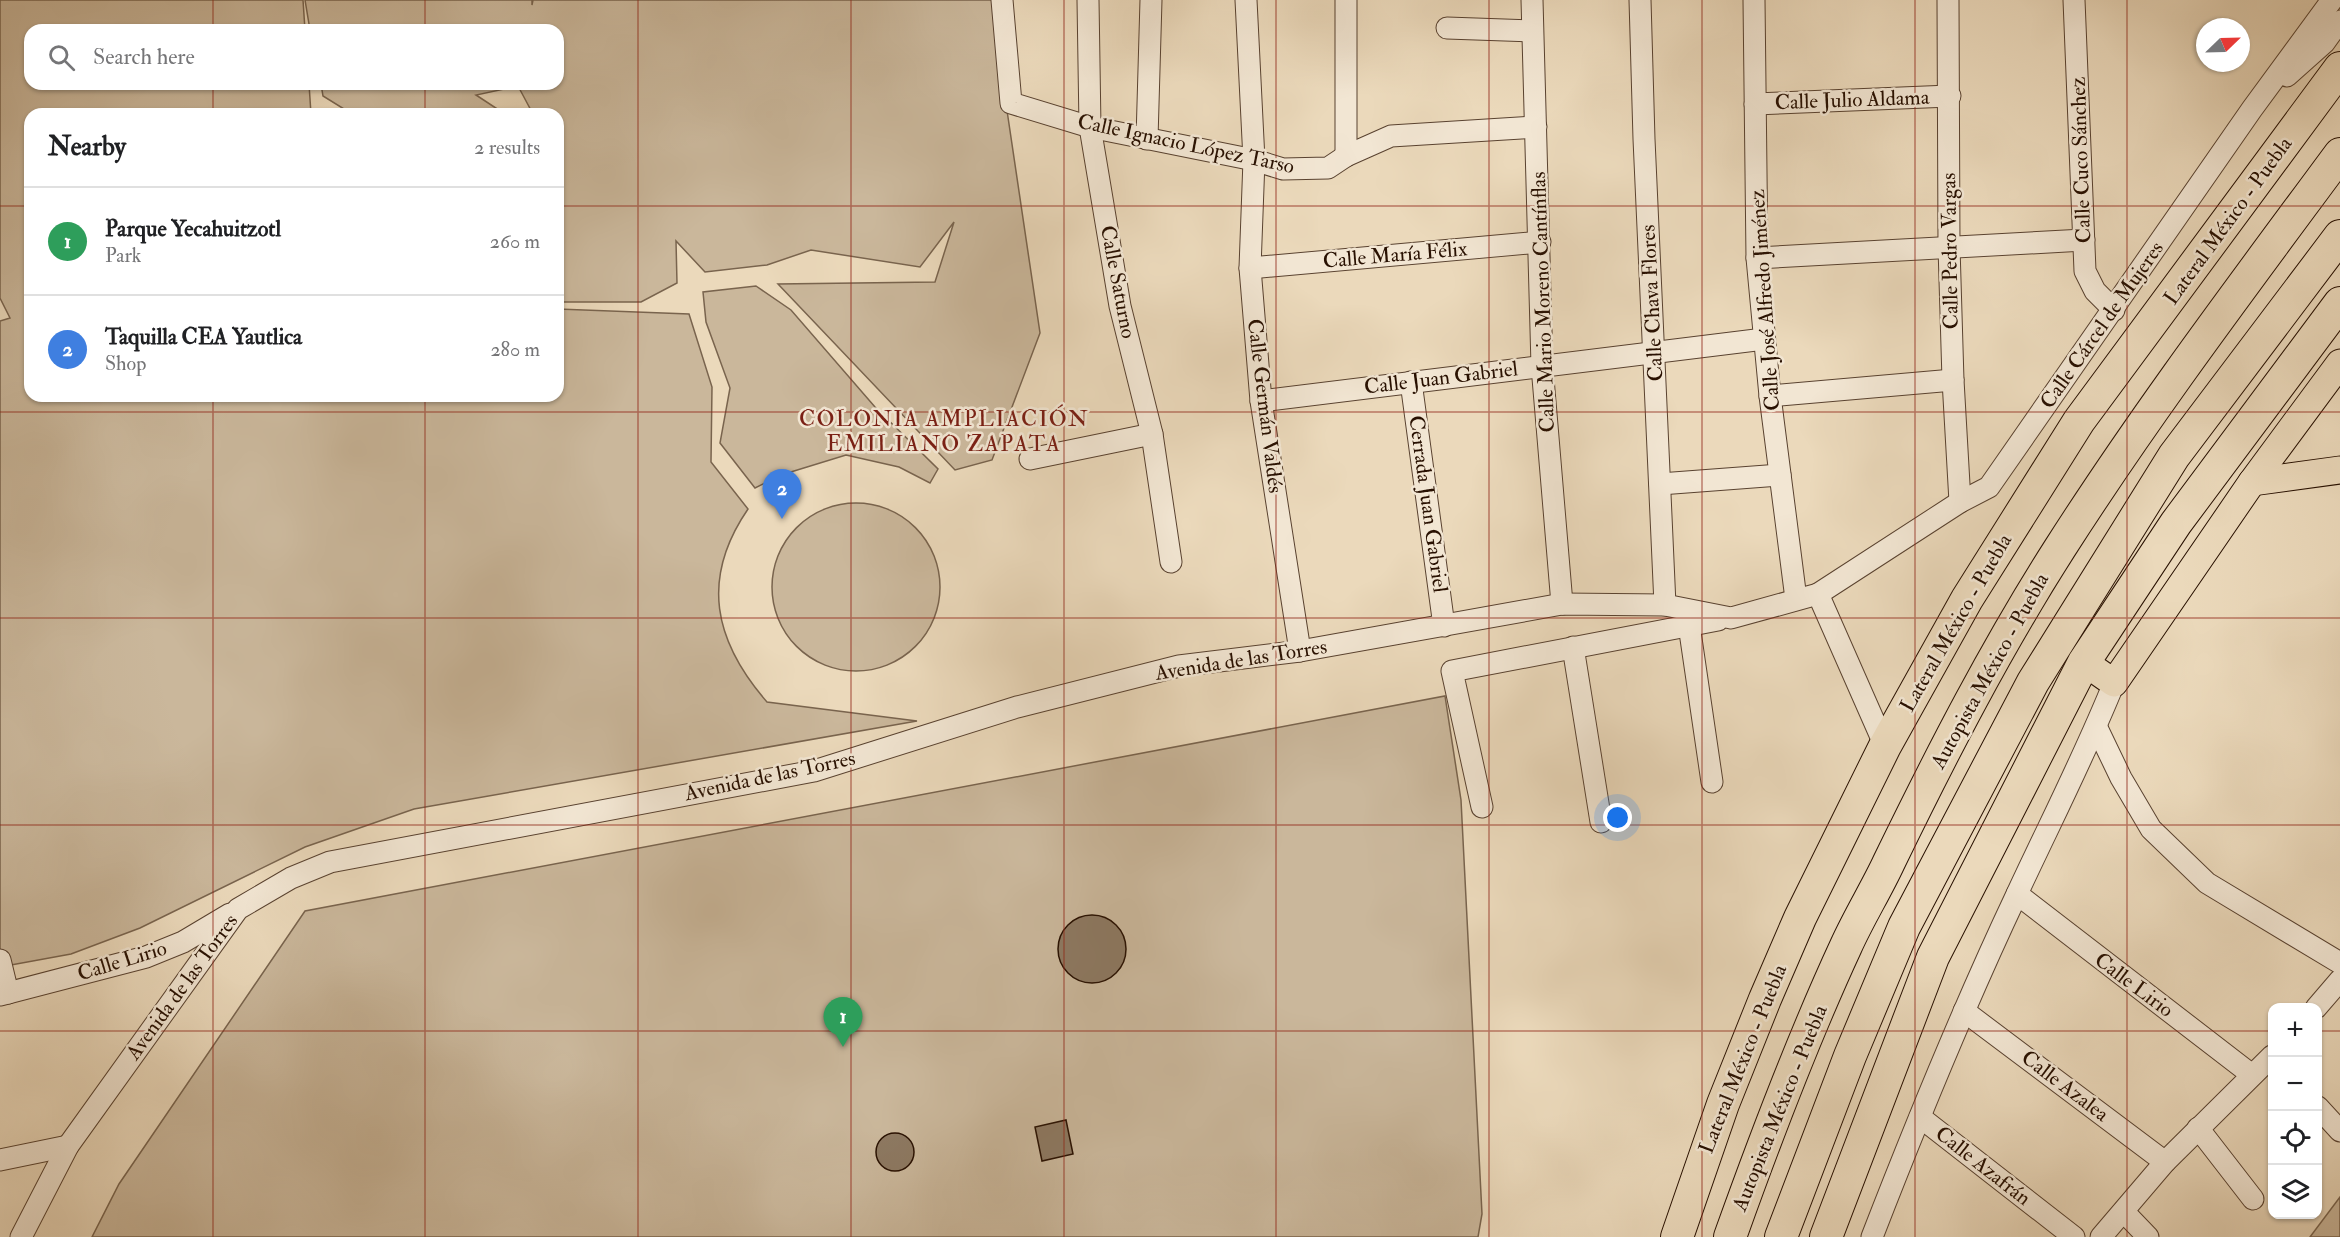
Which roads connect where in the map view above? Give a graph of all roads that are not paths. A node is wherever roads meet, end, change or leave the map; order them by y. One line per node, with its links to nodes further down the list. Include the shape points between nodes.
1 (1002, 0): 19 (street, Calle Ignacio López Tarso, via 1011,103)
2 (1088, 0): 19 (street, Calle Saturno)
3 (1151, 0): 21 (street)
4 (1246, 0): 24 (street, Calle Germán Valdés)
5 (1346, 0): 23 (street)
6 (1532, 0): 14 (street, Calle Mario Moreno Cantínflas)
7 (1640, 0): 34 (street, Calle Chava Flores)
8 (1754, 0): 17 (street, Calle José Alfredo Jiménez)
9 (1948, 0): 16 (street, Calle Pedro Vargas)
10 (2074, 0): 26 (street, Calle Cuco Sánchez)
11 (2332, 0): 18 (street, Calle Cárcel de Mujeres)
12 (2340, 21): 15 (street)
13 (1447, 28): 14 (street)
14 (1532, 31): 20 (street, Calle Mario Moreno Cantínflas)
15 (2332, 55): 18 (street); 62 (highway, Lateral México - Puebla, via 2079,421 1966,599)
16 (1950, 96): 17 (street, Calle Julio Aldama); 28 (street, Calle Pedro Vargas)
17 (1755, 104): 29 (street, Calle José Alfredo Jiménez)
18 (2252, 109): 32 (street, Calle Cárcel de Mujeres)
19 (1090, 127): 21 (street, Calle Ignacio López Tarso); 41 (street, Calle Saturno, via 1120,306)
20 (1536, 127): 23 (street, Calle Ignacio López Tarso, via 1391,136); 27 (street, Calle Mario Moreno Cantínflas)
21 (1147, 139): 24 (street, Calle Ignacio López Tarso)
22 (2340, 154): 87 (highway, Autopista México - Puebla, via 2172,381 2058,551 1992,664 1847,943 1766,1134)
23 (1346, 156): 24 (street, Calle Ignacio López Tarso, via 1328,168 1283,169)
24 (1254, 160): 30 (street, Calle Germán Valdés)
25 (2340, 236): 88 (highway, Autopista México - Puebla, via 2174,456 2033,682 1904,927)
26 (2084, 240): 28 (street); 32 (street, Calle Cuco Sánchez, via 2085,271 2095,291)
27 (1540, 242): 30 (street, Calle María Félix); 36 (street, Calle Mario Moreno Cantínflas)
28 (1949, 247): 29 (street); 37 (street, Calle Pedro Vargas)
29 (1757, 258): 33 (street, Calle José Alfredo Jiménez)
30 (1250, 268): 40 (street, Calle Germán Valdés)
31 (2340, 303): 58 (highway, via 2176,523)
32 (2114, 309): 47 (street, Calle Cárcel de Mujeres, via 1989,487)
33 (1764, 339): 34 (street, Calle Juan Gabriel); 39 (street, Calle José Alfredo Jiménez)
34 (1655, 352): 36 (street, Calle Juan Gabriel); 46 (street, Calle Chava Flores)
35 (2340, 363): 45 (main road)
36 (1542, 366): 38 (street, Calle Juan Gabriel); 51 (street, Calle Mario Moreno Cantínflas)
37 (1953, 380): 39 (street); 47 (street, Calle Pedro Vargas)
38 (1411, 382): 40 (street, Calle Juan Gabriel); 55 (street, Cerrada Juan Gabriel)
39 (1770, 396): 44 (street, Calle José Alfredo Jiménez)
40 (1261, 400): 57 (street, Calle Germán Valdés)
41 (1152, 434): 42 (street); 48 (street, Calle Saturno)
42 (1030, 459)
43 (2340, 470): 45 (main road)
44 (1780, 475): 46 (street); 50 (street, Calle José Alfredo Jiménez)
45 (2252, 482): 59 (main road)
46 (1660, 484): 52 (street, Calle Chava Flores)
47 (1960, 502): 49 (street, Calle Cárcel de Mujeres)
48 (1170, 562)
49 (1818, 594): 50 (street, Avenida de las Torres); 60 (street)
50 (1796, 599): 53 (street, Avenida de las Torres)
51 (1562, 604): 52 (street, Avenida de las Torres); 55 (street, Avenida de las Torres)
52 (1665, 605): 53 (street, Avenida de las Torres)
53 (1731, 618): 54 (street, Avenida de las Torres)
54 (1689, 625): 56 (street, Avenida de las Torres); 63 (street)
55 (1444, 626): 57 (street, Avenida de las Torres)
56 (1573, 647): 64 (street, Avenida de las Torres, via 1452,671); 65 (street)
57 (1300, 651): 67 (street, Avenida de las Torres, via 1179,666 1017,707 814,771 330,862 291,878)
58 (2084, 662): 59 (main road); 89 (highway, via 1933,957)
59 (2114, 683): 61 (street)
60 (1857, 684): 62 (street); 62 (street)
61 (2097, 728): 66 (street); 69 (street, via 2151,829 2207,883)
62 (1892, 734): 86 (highway, Lateral México - Puebla, via 1830,856 1765,999)
63 (1712, 782)
64 (1482, 807)
65 (1600, 822)
66 (2017, 894): 73 (street); 75 (street, Calle Lirio)
67 (238, 909): 71 (street, Calle Lirio, via 183,942 146,957); 80 (street, Avenida de las Torres)
68 (0, 960): 71 (street)
69 (2340, 963)
70 (2340, 980): 72 (street)
71 (4, 994)
72 (2320, 1003)
73 (1964, 1011): 77 (street); 82 (street, Calle Azalea)
74 (2268, 1061): 75 (street)
75 (2252, 1075): 78 (street)
76 (2322, 1111): 79 (street)
77 (1920, 1117): 90 (street); 91 (street, Calle Azafrán)
78 (2198, 1128): 82 (street); 83 (street)
79 (2340, 1131)
80 (68, 1146): 81 (street); 85 (street, Avenida de las Torres)
81 (0, 1160)
82 (2165, 1162): 84 (street)
83 (2253, 1199)
84 (2124, 1212): 92 (street); 93 (street)
85 (21, 1237)
86 (1677, 1237)
87 (1730, 1237)
88 (1781, 1237)
89 (1826, 1237)
90 (1872, 1237)
91 (2074, 1237)
92 (2101, 1237)
93 (2148, 1237)

